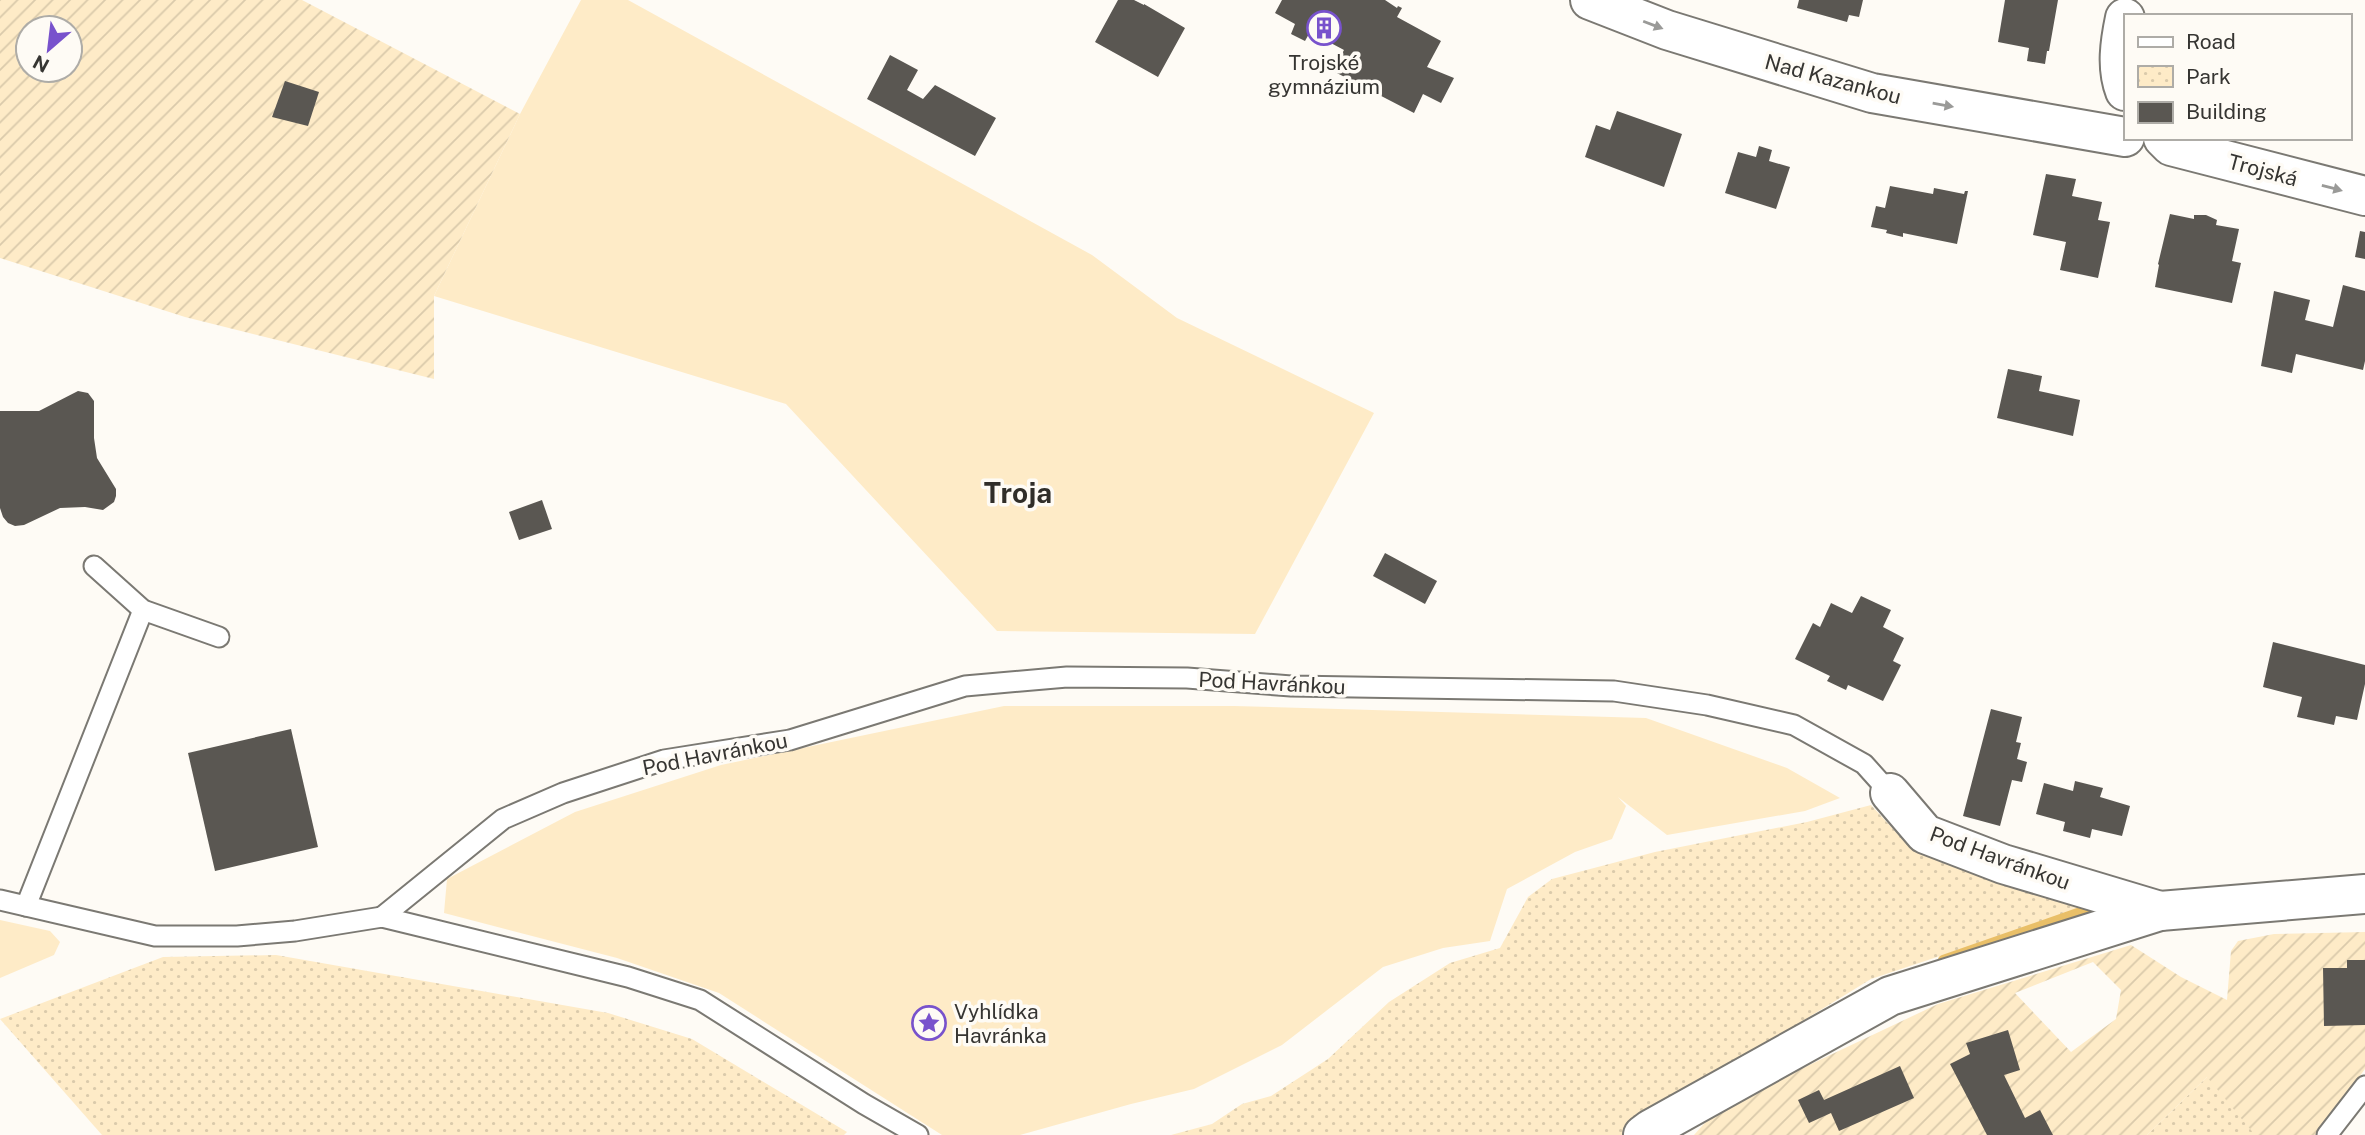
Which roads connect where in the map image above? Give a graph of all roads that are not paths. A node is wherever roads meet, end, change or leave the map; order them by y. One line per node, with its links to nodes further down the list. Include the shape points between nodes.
1 (1590, 0): 4 (street, Nad Kazankou, one-way to 4, via 1667,30 1872,93)
2 (2124, 25): 3 (street, via 2120,41)
3 (2124, 86)
4 (2124, 137)
5 (2148, 140): 6 (street, Nad Kazankou)
6 (2167, 142): 7 (street, Trojská, one-way to 7)
7 (2365, 196)
8 (94, 566): 9 (lane)
9 (143, 610): 10 (lane); 14 (lane)
10 (219, 637)
11 (1890, 793): 15 (street, Pod Havránkou, via 1925,834 2003,864); 16 (lane, Pod Havránkou, via 1864,764 1794,725 1707,705 1614,691 1067,677 965,686 790,740 664,760 563,793 503,819)
12 (2365, 894): 15 (street, Pod Havránkou)
13 (0, 901): 14 (lane, Pod Havránkou)
14 (26, 906): 16 (lane, Pod Havránkou, via 155,936 237,936)
15 (2160, 911): 19 (street, Pod Havránkou, via 1890,996)
16 (382, 917): 18 (lane, Pod Havránkou, via 628,977 700,1000)
17 (2365, 1086): 20 (lane)
18 (918, 1135)
19 (1643, 1135)
20 (2327, 1135)

